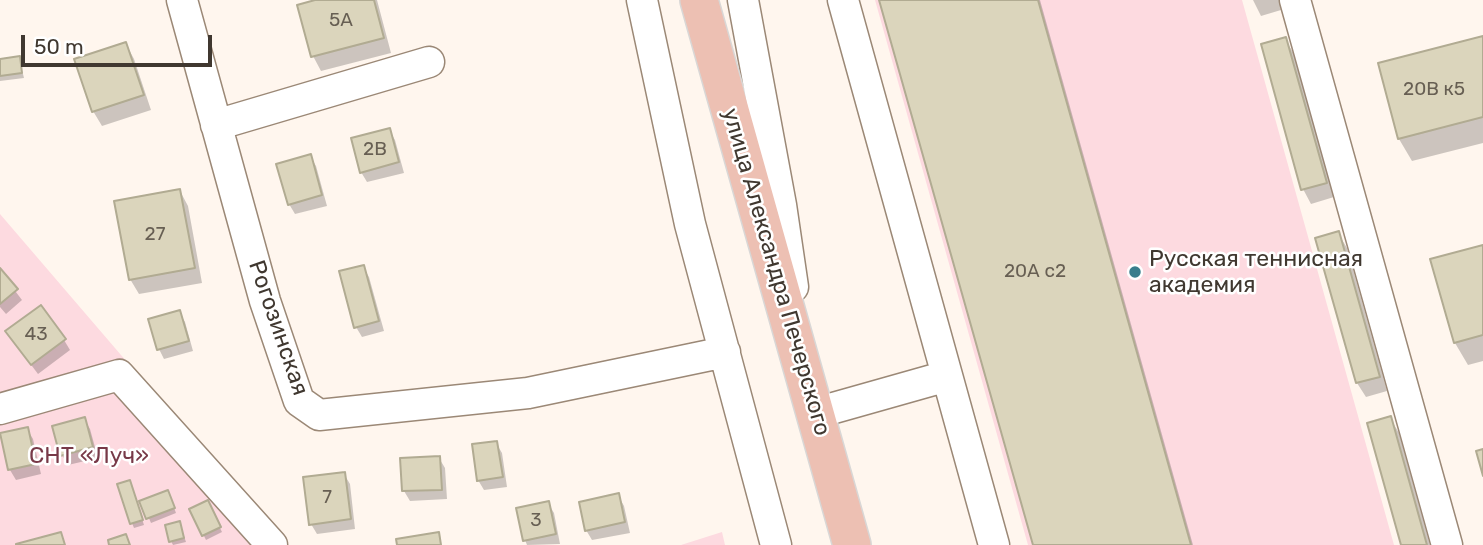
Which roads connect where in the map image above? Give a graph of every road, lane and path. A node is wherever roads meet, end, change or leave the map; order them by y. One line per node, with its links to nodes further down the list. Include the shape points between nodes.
1 (182, 0): 8 (street, Рогозинская)
2 (642, 0): 9 (street, via 690,224)
3 (699, 0): 11 (main road, улица Александра Печерского)
4 (743, 0): 11 (street, via 781,205)
5 (843, 0): 10 (street)
6 (1295, 0): 18 (street)
7 (429, 62): 8 (street)
8 (216, 125): 9 (street, Рогозинская, via 265,301 299,401 319,415 528,393)
9 (725, 352): 15 (street)
10 (947, 376): 13 (street); 17 (street)
11 (806, 378): 13 (main road, улица Александра Печерского)
12 (0, 409): 14 (street, via 119,375)
13 (816, 413): 16 (main road, улица Александра Печерского)
14 (272, 545)
15 (776, 545)
16 (852, 545)
17 (994, 545)
18 (1447, 545)

